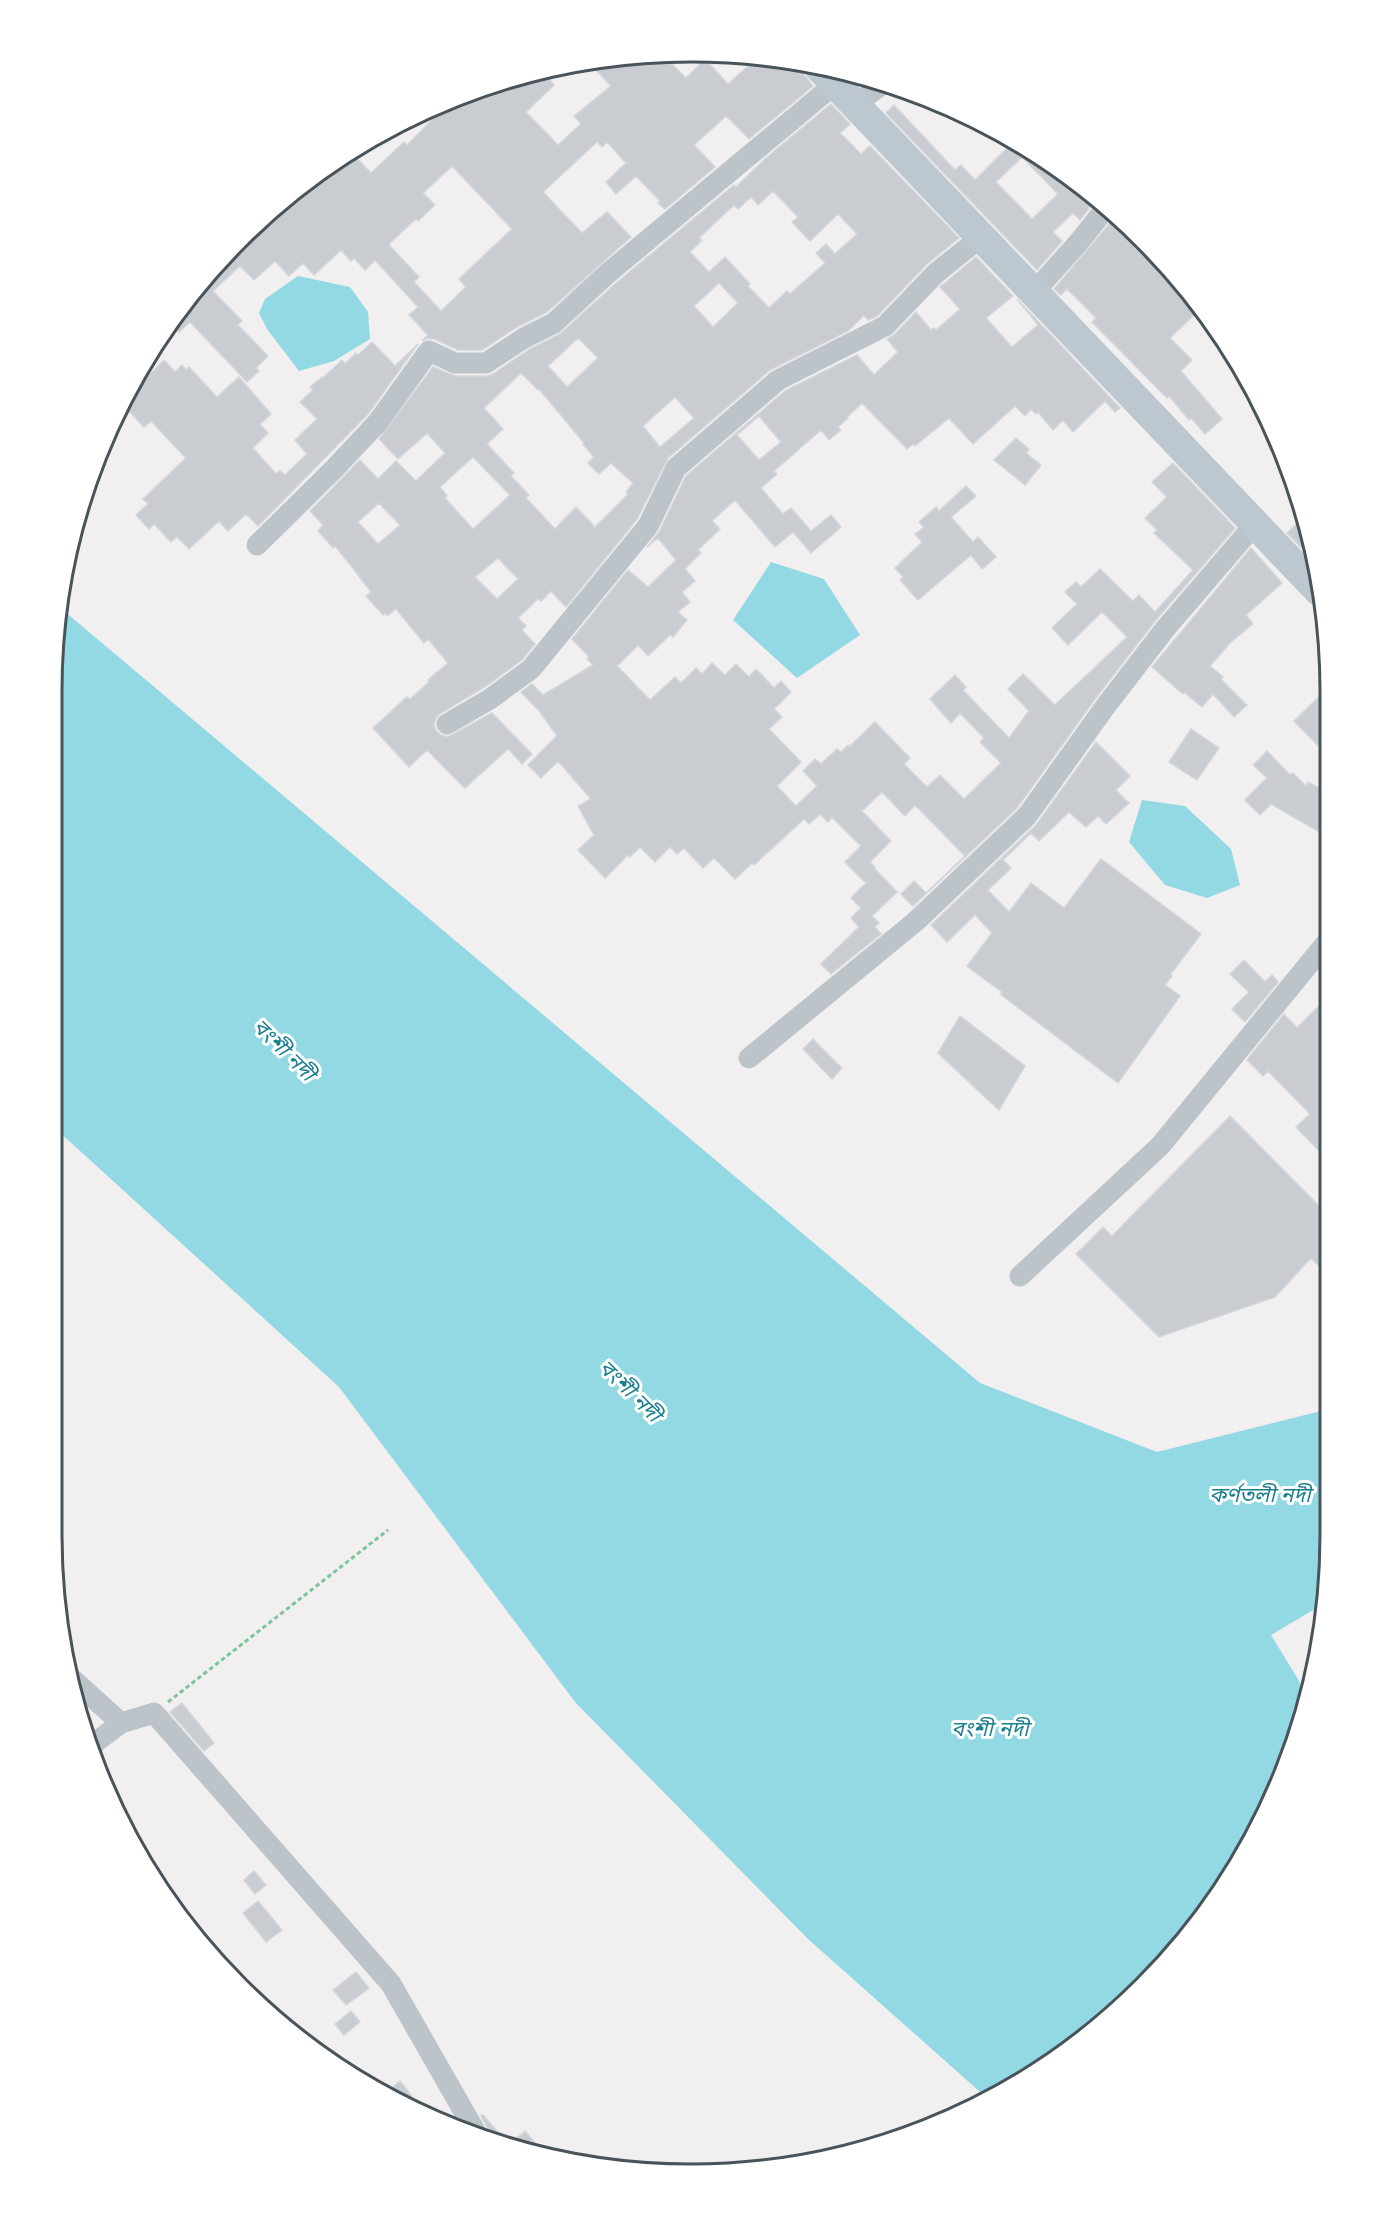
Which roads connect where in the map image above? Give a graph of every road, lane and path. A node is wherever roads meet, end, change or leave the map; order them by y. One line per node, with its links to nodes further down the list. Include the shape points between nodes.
1 (857, 84): 2 (street)
2 (836, 85): 4 (street); 7 (street, via 607,274 554,323 486,363 455,363 429,351 378,422)
3 (1101, 214): 5 (street)
4 (981, 237): 5 (street); 9 (street, via 936,273 885,326 778,380 676,468 648,526 531,669)
5 (1034, 292): 6 (street)
6 (1255, 524): 8 (street); 11 (street, via 1105,707 1027,816 915,922)
7 (257, 545)
8 (1309, 581)
9 (447, 724)
10 (1320, 951): 12 (street, via 1160,1146)
11 (749, 1058)
12 (1020, 1276)
13 (388, 1530): 15 (path)
14 (81, 1687): 16 (street)
15 (154, 1713): 16 (street); 18 (street, via 391,1984)
16 (121, 1723): 17 (street)
17 (97, 1741)
18 (471, 2124)

